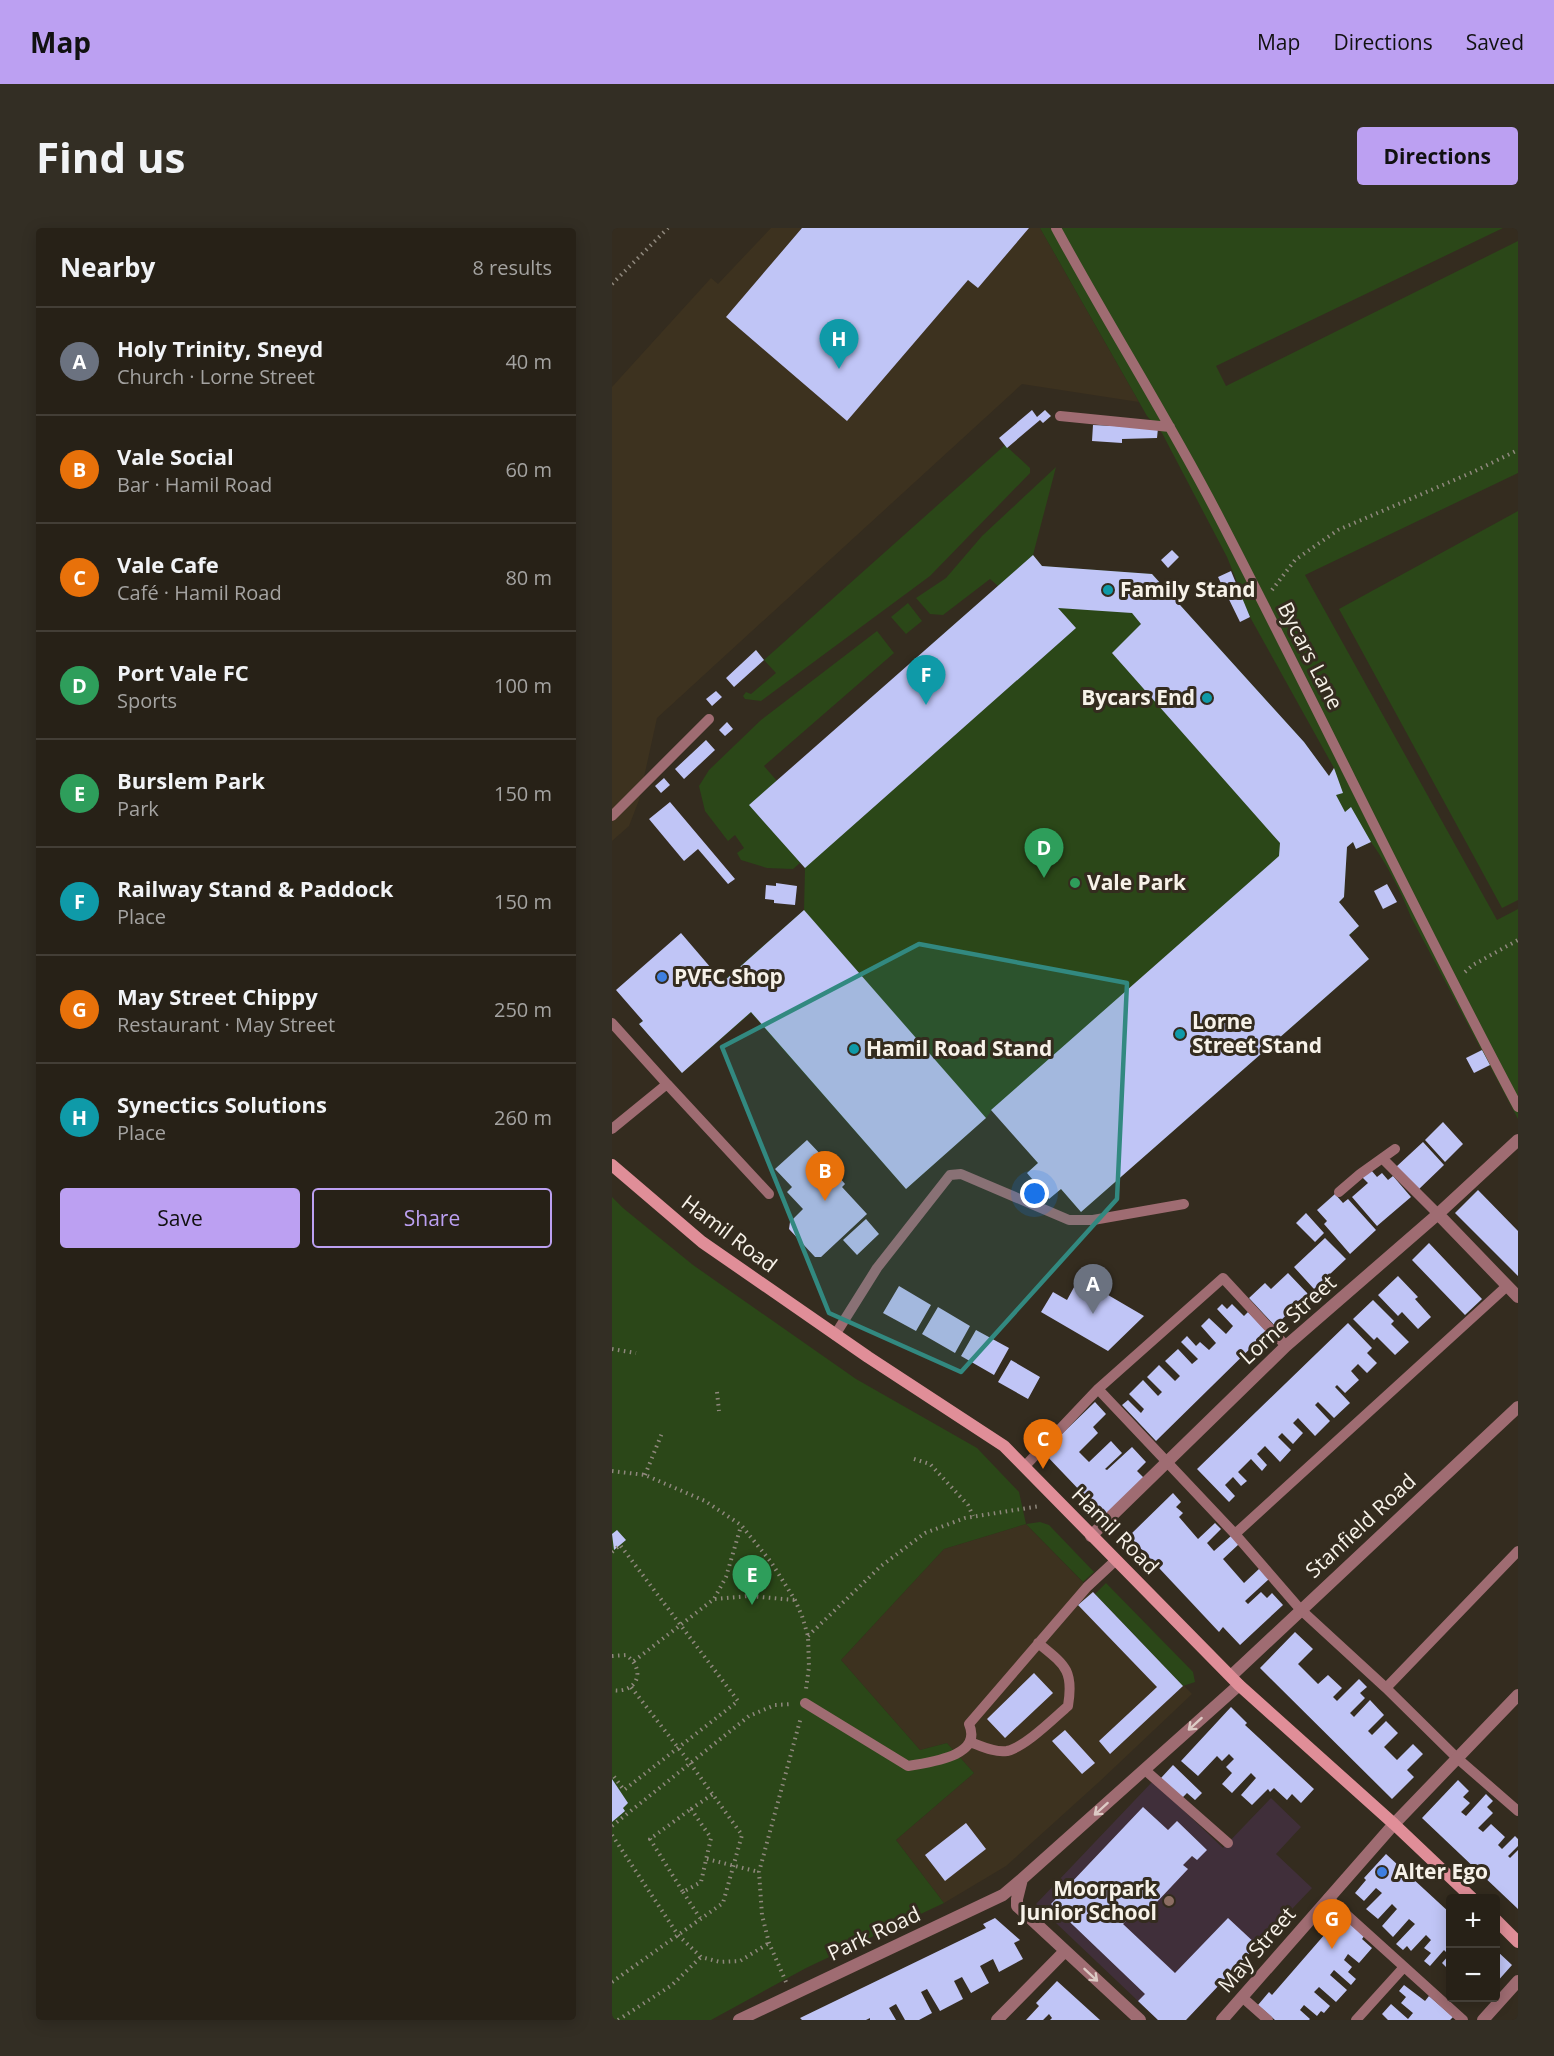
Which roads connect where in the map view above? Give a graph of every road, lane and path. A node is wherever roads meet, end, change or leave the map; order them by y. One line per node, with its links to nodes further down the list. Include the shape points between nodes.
1 (668, 228): 3 (path)
2 (1056, 228): 5 (lane, Bycars Lane)
3 (612, 284)
4 (1060, 416): 5 (lane)
5 (1170, 427): 7 (lane, Bycars Lane)
6 (1518, 450): 7 (path, via 1338,530 1295,560)
7 (1262, 603): 11 (lane, Bycars Lane)
8 (709, 719): 9 (lane)
9 (612, 816)
10 (1518, 940): 11 (path, via 1473,965)
11 (1452, 983): 14 (lane, Bycars Lane)
12 (612, 1023): 13 (lane)
13 (668, 1084): 15 (lane); 21 (lane)
14 (1518, 1107)
15 (612, 1129)
16 (1518, 1140): 23 (street, Lorne Street)
17 (1395, 1149): 18 (lane)
18 (1383, 1158): 20 (lane); 23 (lane)
19 (612, 1165): 26 (street, Hamil Road, via 702,1242)
20 (1339, 1192)
21 (769, 1194)
22 (1184, 1204): 26 (lane, via 1093,1220 1069,1220 960,1174 950,1175 877,1268)
23 (1438, 1214): 24 (street); 27 (street, Lorne Street)
24 (1507, 1286): 25 (street); 43 (lane)
25 (1518, 1297)
26 (835, 1335): 37 (street, Hamil Road, via 980,1429)
27 (1286, 1346): 30 (lane, via 1223,1278); 36 (street, Lorne Street)
28 (612, 1349): 29 (path)
29 (636, 1353)
30 (1098, 1389): 36 (lane); 37 (lane)
31 (717, 1392): 33 (path)
32 (1518, 1407): 50 (street, Stanfield Road)
33 (718, 1411)
34 (662, 1433): 39 (path)
35 (914, 1459): 41 (path, via 930,1464 968,1505)
36 (1166, 1462): 43 (lane); 44 (street, Lorne Street)
37 (1025, 1466): 40 (street, Hamil Road)
38 (612, 1471): 39 (path)
39 (645, 1475): 42 (path, via 705,1501)
40 (1060, 1503): 41 (path); 44 (street, Hamil Road)
41 (973, 1516): 52 (path, via 925,1533 881,1566)
42 (741, 1525): 48 (path, via 726,1577); 49 (path)
43 (1235, 1534): 50 (lane)
44 (1091, 1536): 47 (street, Hamil Road)
45 (1518, 1551): 58 (lane)
46 (612, 1552): 51 (path, via 620,1545)
47 (1116, 1560): 53 (lane); 56 (street, Hamil Road)
48 (714, 1599): 49 (path, via 749,1596); 51 (path)
49 (795, 1600): 52 (path)
50 (1300, 1609): 56 (street, Stanfield Road); 58 (lane)
51 (680, 1624): 55 (path); 63 (path, via 738,1701)
52 (808, 1636): 61 (path)
53 (1038, 1643): 62 (lane, via 969,1724); 62 (lane, via 1068,1672 1068,1706 1007,1751)
54 (612, 1656): 55 (path, via 626,1655)
55 (634, 1660): 57 (path, via 637,1679)
56 (1235, 1680): 66 (street, Park Road, one-way to 66); 71 (street, Hamil Road)
57 (631, 1687): 59 (path, via 623,1692); 63 (path)
58 (1386, 1688): 64 (lane)
59 (612, 1690)
60 (1518, 1695): 64 (street, May Street)
61 (805, 1703): 62 (lane, via 908,1766 958,1755); 65 (path, via 775,1705 749,1716); 77 (path)
62 (970, 1742)
63 (679, 1748): 65 (path); 67 (path, via 624,1790)
64 (1457, 1758): 70 (lane); 71 (street, May Street)
65 (690, 1763): 68 (path); 72 (path)
66 (1145, 1770): 74 (lane); 78 (street, Park Road, one-way to 78)
67 (612, 1774)
68 (713, 1794): 69 (path); 76 (path, via 742,1835)
69 (691, 1809): 75 (path, via 711,1838); 79 (path, via 650,1839)
70 (1518, 1811)
71 (1394, 1824): 80 (street, Hamil Road); 81 (street, May Street)
72 (612, 1826)
73 (612, 1835): 84 (path)
74 (1228, 1843)
75 (707, 1859): 76 (path); 79 (path, via 701,1882)
76 (734, 1866): 77 (path); 82 (path, via 723,1903)
77 (759, 1872): 85 (path, via 762,1915)
78 (1022, 1879): 87 (street, via 1017,1906); 92 (street, Park Road, via 1003,1895)
79 (683, 1892): 82 (path)
80 (1467, 1894)
81 (1328, 1898): 89 (lane); 93 (street, May Street)
82 (700, 1918): 84 (path)
83 (1500, 1924): 86 (street)
84 (678, 1935): 88 (path); 91 (path)
85 (769, 1942): 88 (path, via 740,1961 720,1962); 92 (path)
86 (1518, 1942)
87 (1065, 1951): 96 (street); 97 (street, one-way to 97)
88 (701, 1957): 94 (path, via 672,1984)
89 (1404, 1967): 100 (lane); 101 (lane)
90 (1518, 1981): 102 (street)
91 (612, 1982)
92 (791, 1994): 95 (street, Park Road)
93 (1242, 1997): 98 (street, May Street); 99 (lane)
94 (618, 2020)
95 (739, 2020)
96 (997, 2020)
97 (1140, 2020)
98 (1222, 2020)
99 (1268, 2020)
100 (1356, 2020)
101 (1463, 2020)
102 (1484, 2020)

